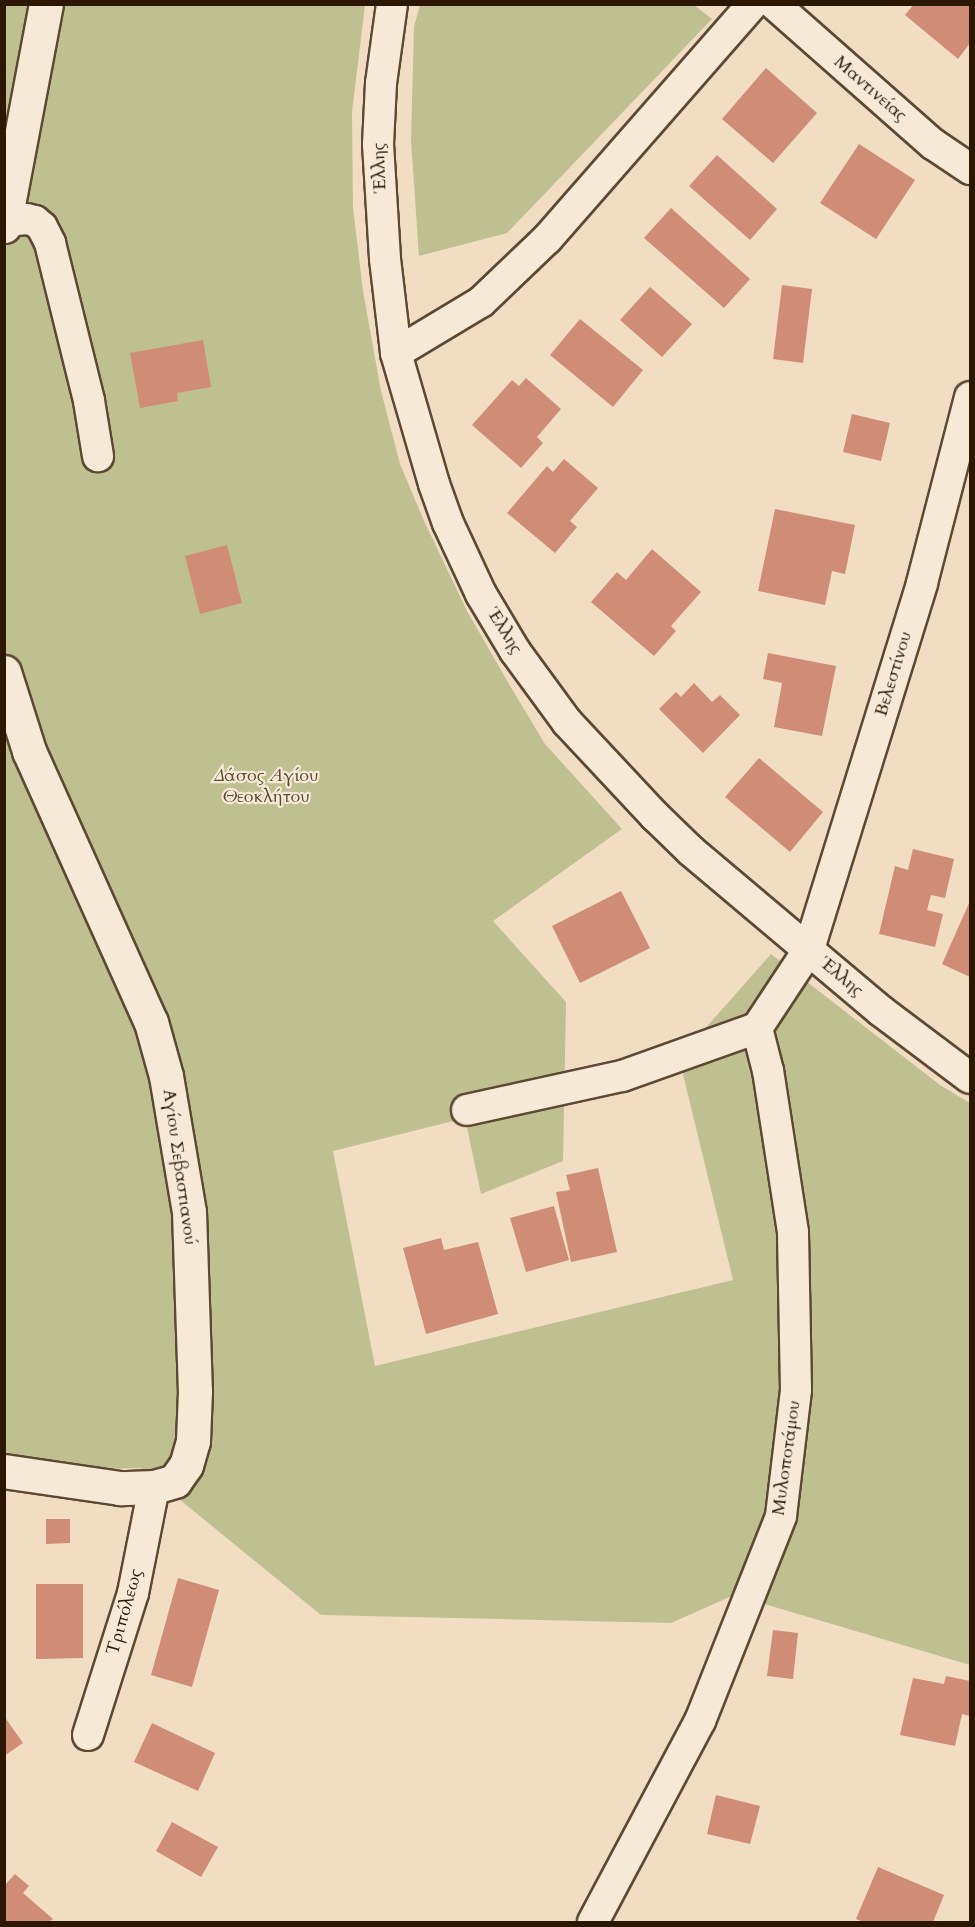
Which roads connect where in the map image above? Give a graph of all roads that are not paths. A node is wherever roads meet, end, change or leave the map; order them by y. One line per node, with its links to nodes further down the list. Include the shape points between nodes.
1 (46, 4): 6 (street)
2 (392, 4): 7 (street, Έλλης, via 381,82 378,144)
3 (753, 4): 7 (street, via 547,239 481,302)
4 (774, 4): 5 (street, Μαντινείας, via 933,144)
5 (970, 169)
6 (5, 224): 9 (street, via 35,221 50,243 89,401)
7 (396, 353): 11 (street, Έλλης, via 421,445 448,523 515,651 567,722 655,816)
8 (970, 396): 11 (street, Βελεστίνου, via 922,583)
9 (98, 456)
10 (4, 672): 16 (street, Αγίου Σεβαστιανού, via 29,751 151,1022 179,1145 191,1248 194,1431 179,1478)
11 (809, 949): 12 (street, Βελεστίνου); 13 (street, Έλλης)
12 (757, 1028): 14 (street, via 622,1076); 18 (street, Μυλοποτάμου, via 768,1071 793,1233 796,1390 781,1516 700,1720)
13 (970, 1078)
14 (467, 1110)
15 (4, 1471): 16 (street, Αγίου Σεβαστιανού, via 120,1488)
16 (154, 1487): 17 (street, Τριπόλεως, via 133,1593)
17 (88, 1735)
18 (593, 1923)

